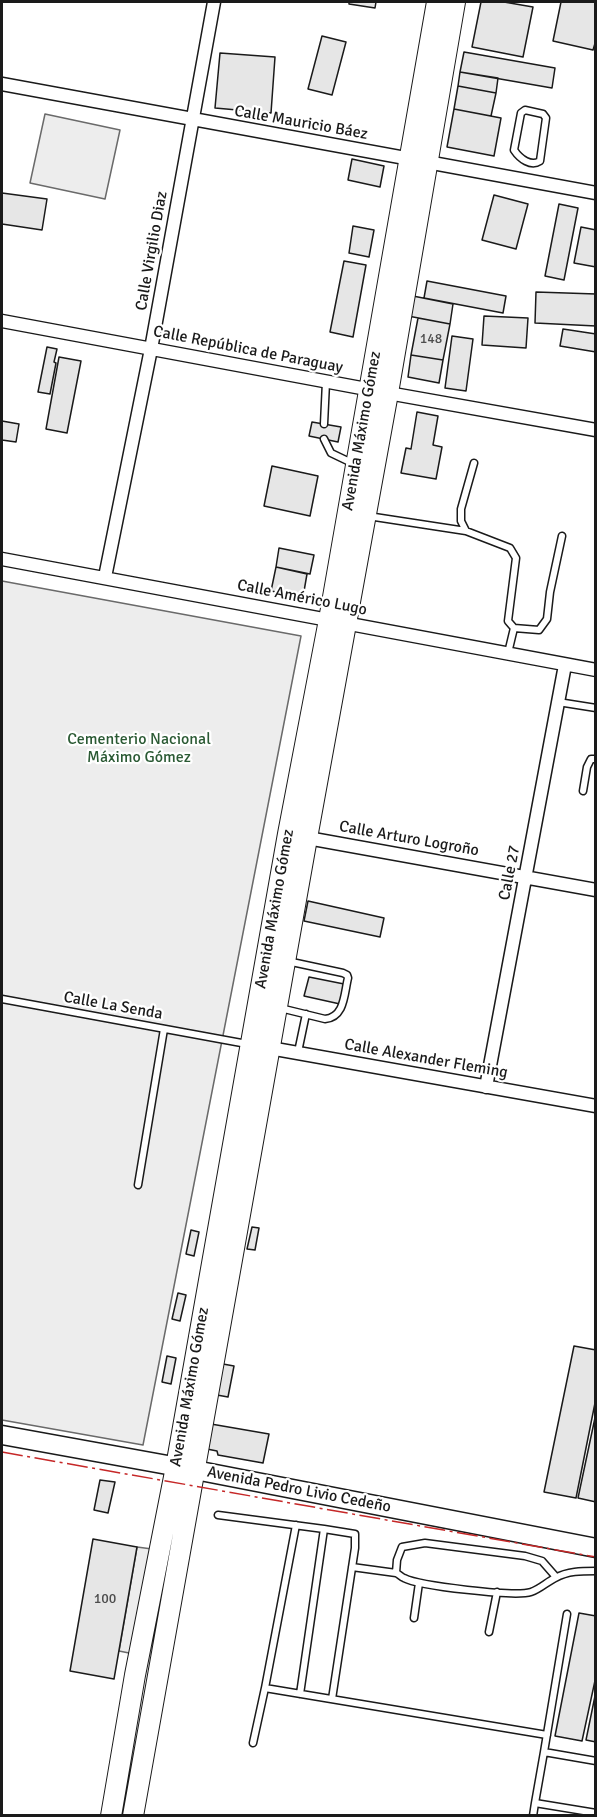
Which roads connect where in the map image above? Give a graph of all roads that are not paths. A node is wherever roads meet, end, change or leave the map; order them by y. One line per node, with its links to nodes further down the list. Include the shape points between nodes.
1 (214, 2): 5 (street, Calle Virgilio Diaz)
2 (437, 2): 6 (main road, Avenida Máximo Gómez)
3 (455, 2): 6 (main road, Avenida Máximo Gómez)
4 (2, 84): 5 (street, Calle Mauricio Báez)
5 (193, 120): 6 (street, Calle Mauricio Báez); 11 (street, Calle Virgilio Diaz)
6 (418, 160): 8 (street, Calle Mauricio Báez); 13 (main road, Avenida Máximo Gómez)
7 (531, 164): 7 (lane, via 516,154 514,147 525,110 546,118 540,161); 8 (lane)
8 (529, 181): 9 (street, Calle Mauricio Báez)
9 (596, 193)
10 (2, 321): 11 (street, Calle República de Paraguay)
11 (151, 349): 12 (street, Calle República de Paraguay); 23 (street, Calle Virgilio Diaz)
12 (327, 382): 13 (street, Calle República de Paraguay); 14 (lane)
13 (378, 391): 15 (street, Calle República de Paraguay); 18 (main road, Avenida Máximo Gómez); 19 (main road, Avenida Máximo Gómez)
14 (324, 424)
15 (596, 430)
16 (324, 439): 18 (lane, via 331,453)
17 (474, 463): 20 (lane, via 461,509)
18 (356, 465): 24 (main road, Avenida Máximo Gómez)
19 (366, 515): 20 (lane); 24 (main road, Avenida Máximo Gómez)
20 (466, 531): 25 (lane, via 510,548 516,558 508,621)
21 (562, 536): 25 (lane, via 547,619 539,630)
22 (2, 559): 23 (street, Calle Américo Lugo)
23 (105, 577): 24 (street, Calle Américo Lugo)
24 (338, 622): 26 (street, Calle Américo Lugo); 33 (main road, Avenida Máximo Gómez)
25 (514, 628): 26 (lane)
26 (508, 653): 27 (street, Calle Américo Lugo)
27 (565, 665): 28 (street, Calle Américo Lugo); 29 (street, Calle 27)
28 (596, 670)
29 (558, 702): 30 (lane); 34 (street, Calle 27)
30 (596, 708)
31 (596, 759): 32 (lane, via 591,759 587,767)
32 (583, 791)
33 (298, 836): 34 (street, Calle Arturo Logroño); 36 (main road, Avenida Máximo Gómez); 41 (main road, Avenida Máximo Gómez)
34 (527, 877): 35 (street, Calle Arturo Logroño); 43 (street, Calle 27)
35 (596, 890)
36 (285, 960): 38 (main road, Avenida Máximo Gómez); 39 (lane, via 347,975 337,1016 325,1019)
37 (2, 999): 40 (lane, Calle La Senda)
38 (277, 1007): 39 (lane); 41 (main road, Avenida Máximo Gómez)
39 (306, 1014): 42 (lane)
40 (164, 1029): 41 (lane, Calle La Senda); 45 (lane)
41 (260, 1046): 42 (street, Calle Alexander Fleming); 47 (main road, Avenida Máximo Gómez)
42 (297, 1053): 43 (street, Calle Alexander Fleming)
43 (486, 1087): 44 (street, Calle Alexander Fleming)
44 (596, 1106)
45 (138, 1185)
46 (2, 1435): 47 (main road, Avenida Pedro Livio Cedeño)
47 (186, 1469): 51 (main road, Avenida Pedro Livio Cedeño); 70 (main road, Avenida Máximo Gómez, via 135,1675); 71 (main road, Avenida Máximo Gómez)
48 (218, 1515): 49 (lane)
49 (296, 1525): 50 (lane); 61 (lane)
50 (324, 1529): 52 (lane, via 355,1534); 62 (lane)
51 (596, 1548)
52 (352, 1567): 54 (lane); 63 (lane)
53 (596, 1571): 55 (lane)
54 (396, 1573): 55 (lane, via 402,1547 425,1543 525,1556 542,1561); 56 (lane)
55 (556, 1577): 57 (lane, via 532,1592)
56 (419, 1583): 57 (lane); 59 (lane)
57 (497, 1592): 60 (lane)
58 (567, 1614): 64 (lane)
59 (414, 1617)
60 (489, 1632)
61 (266, 1688): 62 (lane); 65 (lane)
62 (300, 1694): 63 (lane)
63 (332, 1699): 64 (lane)
64 (547, 1735): 66 (lane)
65 (253, 1743)
66 (544, 1752): 67 (lane); 68 (lane)
67 (596, 1761)
68 (535, 1803): 69 (lane); 72 (lane)
69 (596, 1813)
70 (111, 1815)
71 (134, 1815)
72 (533, 1815)

